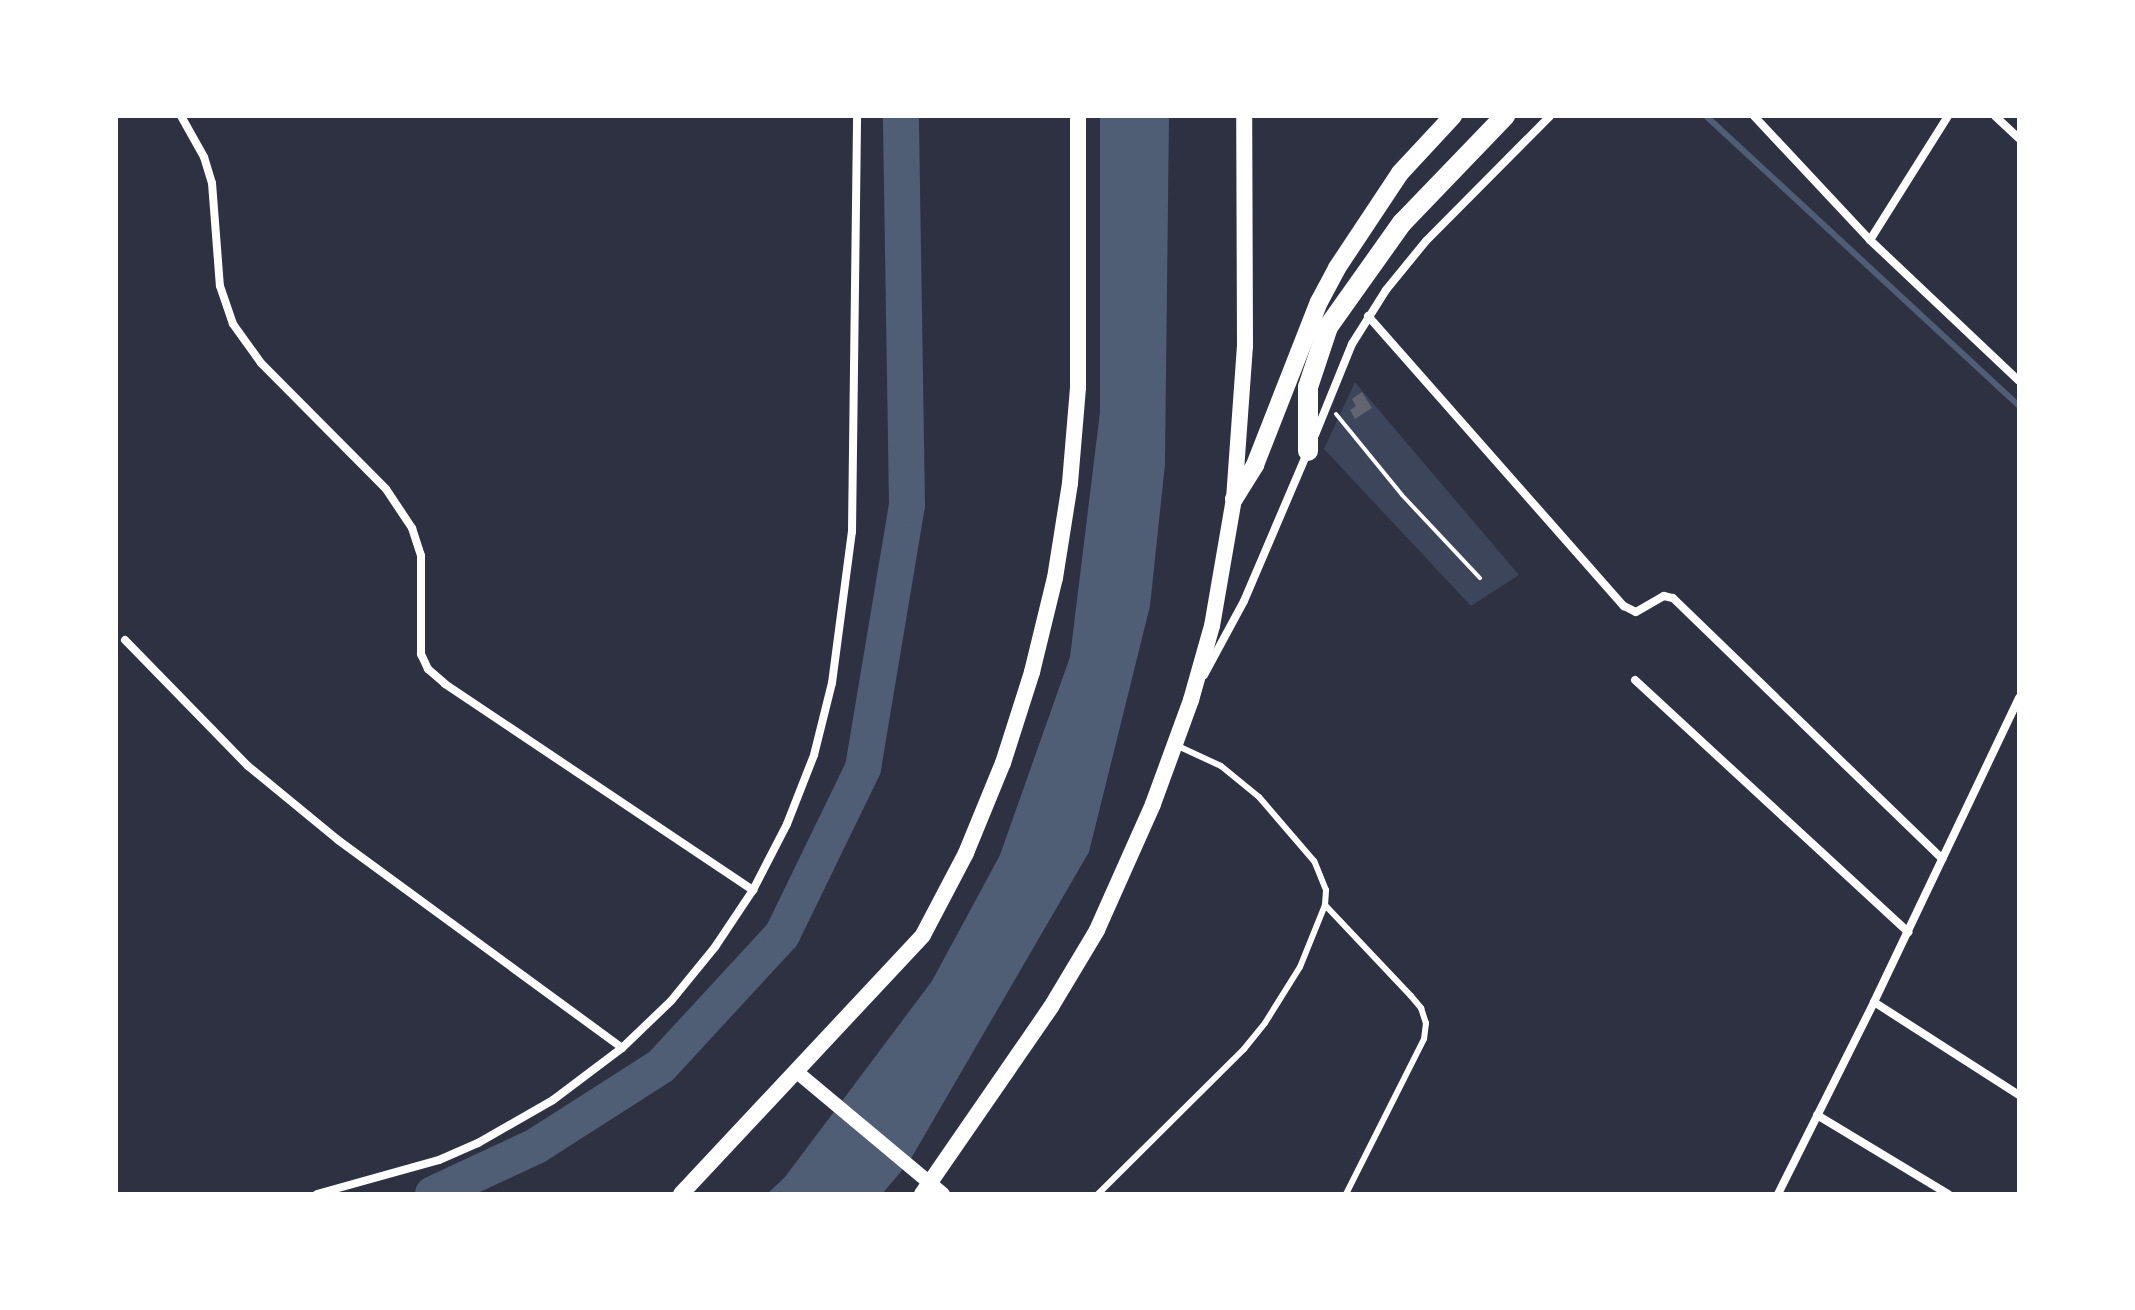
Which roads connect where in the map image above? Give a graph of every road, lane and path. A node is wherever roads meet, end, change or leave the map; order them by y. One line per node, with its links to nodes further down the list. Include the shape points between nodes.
1 (181, 116): 25 (street, via 212,183 220,286 233,324 261,363 386,489 412,528 421,556 421,654 428,669)
2 (857, 116): 25 (street, via 852,532 842,609 832,683 814,755)
3 (1078, 116): 30 (main road, via 1078,387 1055,578 1032,672 966,853 923,935)
4 (1244, 116): 17 (main road, via 1245,346)
5 (1453, 116): 17 (main road, via 1392,183 1337,268 1255,465)
6 (1505, 116): 16 (highway, via 1402,223 1328,327 1308,387)
7 (1550, 116): 13 (street, via 1416,253)
8 (1754, 116): 12 (street)
9 (1948, 116): 12 (street)
10 (1995, 116): 11 (street)
11 (2019, 138)
12 (1870, 240): 14 (street)
13 (1368, 316): 15 (street); 24 (street, via 1624,606 1636,612 1664,596 1673,598)
14 (2019, 381)
15 (1328, 402): 16 (street); 18 (path, via 1402,495)
16 (1308, 451): 22 (street, via 1244,601)
17 (1234, 499): 22 (main road, via 1212,626)
18 (1480, 578)
19 (125, 640): 29 (street, via 248,766 338,840)
20 (1635, 680): 27 (street)
21 (2019, 698): 24 (street)
22 (1191, 700): 23 (main road)
23 (1174, 745): 26 (lane, via 1221,766 1259,797 1314,861 1326,890); 33 (main road, via 1116,889 1082,956)
24 (1942, 859): 27 (street)
25 (753, 890): 29 (street, via 671,1001)
26 (1325, 905): 36 (lane, via 1300,967 1265,1023); 37 (lane, via 1416,1002 1426,1023 1424,1039)
27 (1908, 932): 28 (street)
28 (1874, 1002): 31 (street); 32 (street)
29 (622, 1048): 34 (street, via 553,1100 478,1143 439,1160)
30 (797, 1072): 33 (street); 35 (main road)
31 (2019, 1095)
32 (1817, 1115): 38 (street); 39 (street)
33 (932, 1191)
34 (317, 1194)
35 (681, 1194)
36 (1098, 1194)
37 (1346, 1194)
38 (1778, 1194)
39 (1948, 1194)

